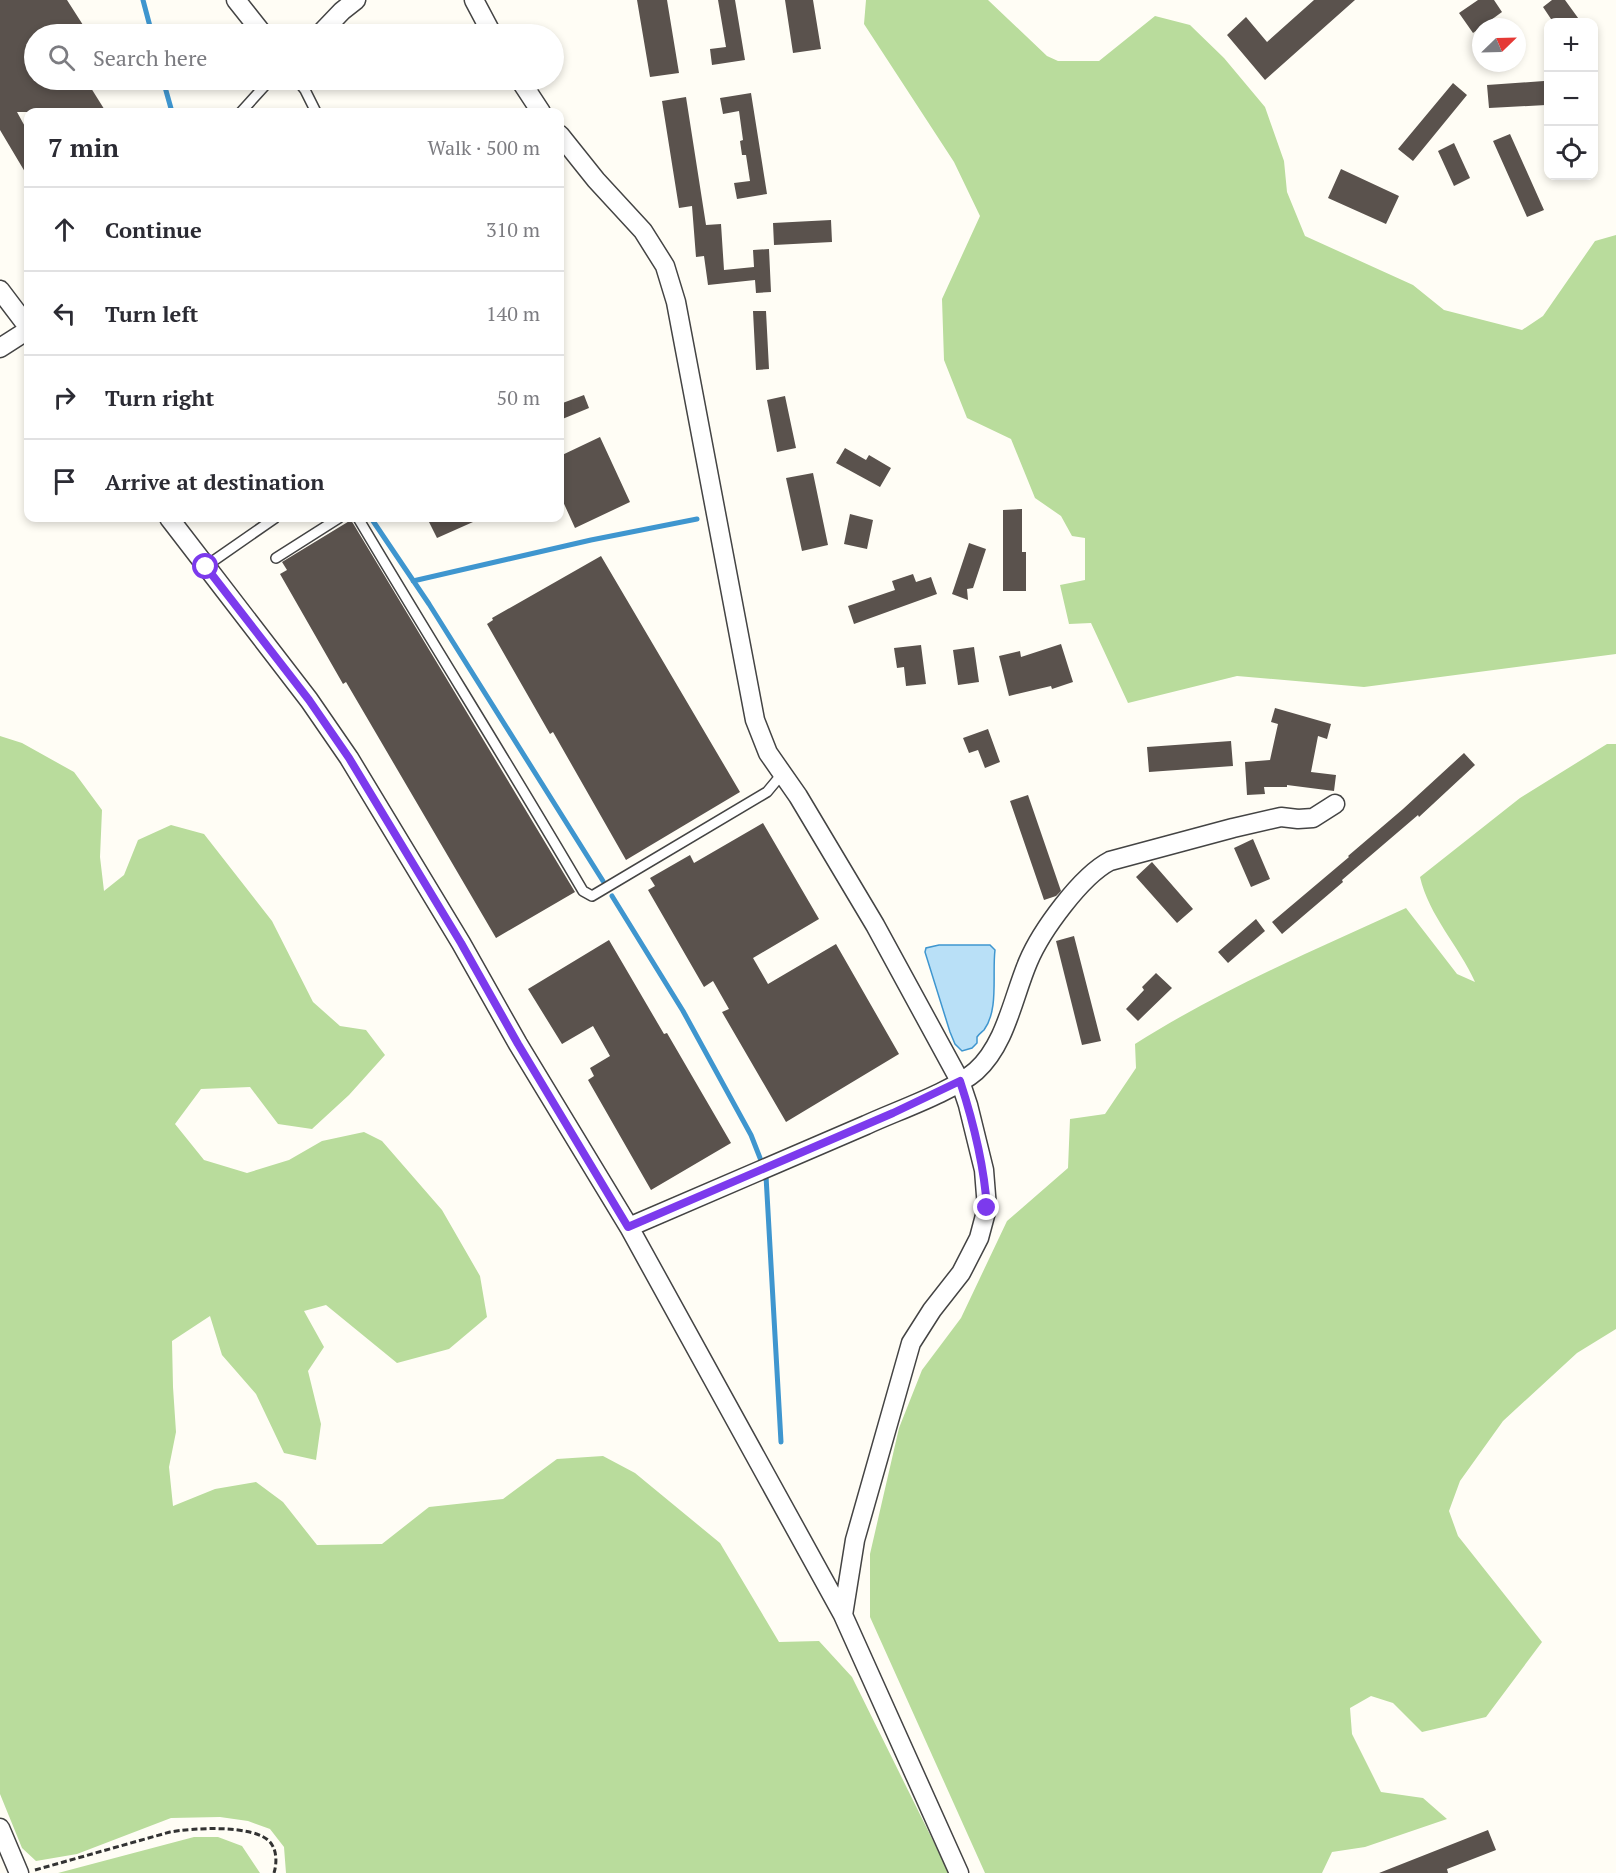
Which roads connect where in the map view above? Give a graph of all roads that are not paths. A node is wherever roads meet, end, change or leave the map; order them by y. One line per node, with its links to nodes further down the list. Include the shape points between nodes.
1 (236, 0): 4 (street)
2 (356, 0): 5 (street)
3 (474, 0): 6 (street)
4 (255, 24)
5 (330, 24)
6 (487, 24)
7 (261, 90): 10 (lane)
8 (305, 90): 11 (lane)
9 (527, 90): 12 (street)
10 (245, 108)
11 (314, 108)
12 (538, 108)
13 (564, 140): 24 (street, via 643,231 665,266 676,302 755,720 768,753)
14 (0, 290): 15 (street)
15 (24, 323)
16 (24, 332): 17 (street)
17 (0, 348)
18 (172, 522): 23 (street)
19 (269, 522): 23 (lane)
20 (322, 522): 22 (lane)
21 (360, 522): 24 (lane, via 583,891 592,896 767,792)
22 (276, 558)
23 (206, 567): 27 (street, via 349,758)
24 (782, 774): 26 (street, via 875,925)
25 (1335, 804): 26 (street, via 1313,818 1281,817 1098,867 1079,884 1029,960 989,1057)
26 (960, 1081): 27 (street); 28 (street, via 984,1170 987,1208 979,1239 961,1273 911,1343 855,1540)
27 (628, 1227): 28 (street)
28 (843, 1615): 31 (street)
29 (0, 1828): 30 (street)
30 (27, 1872)
31 (959, 1873)

